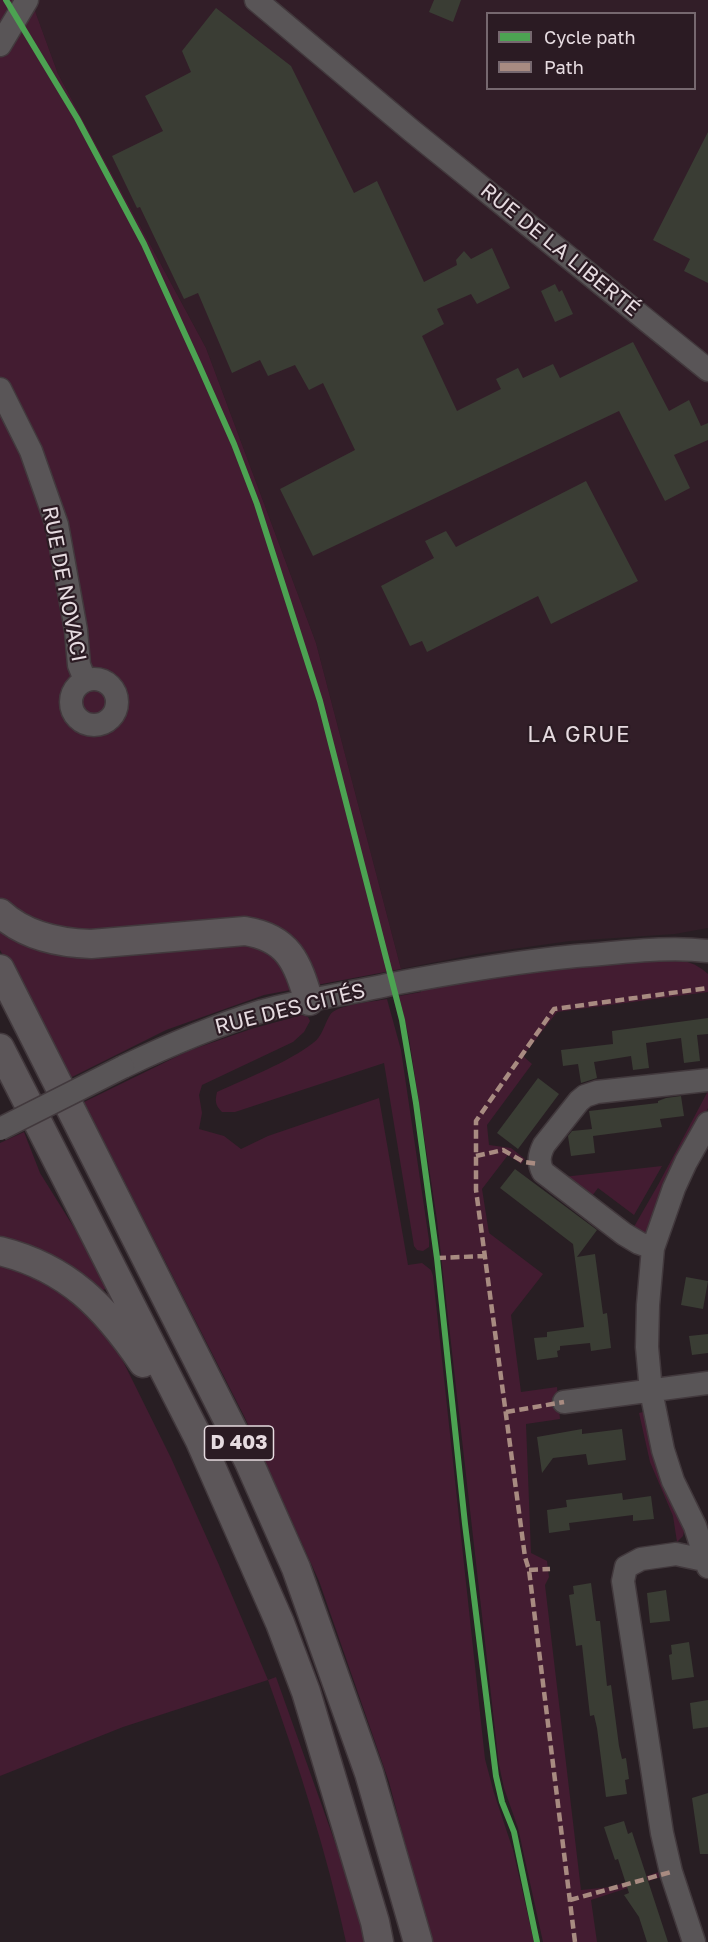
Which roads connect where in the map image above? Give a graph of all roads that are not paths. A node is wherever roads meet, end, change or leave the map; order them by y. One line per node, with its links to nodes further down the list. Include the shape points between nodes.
1 (27, 0): 3 (street)
2 (256, 0): 4 (street, RUE DE LA LIBERTÉ)
3 (0, 45)
4 (708, 370)
5 (0, 389): 6 (street, RUE DE NOVACI, via 31,451 57,525 79,665)
6 (85, 680)
7 (0, 913): 10 (main road, via 34,935 72,944 260,933 272,937 292,958)
8 (708, 951): 10 (street, RUE DES CITÉS, via 667,949 535,960)
9 (0, 969): 23 (main road, D 403, via 249,1462 296,1568 369,1773)
10 (309, 1000): 14 (street, RUE DES CITÉS, bridge, via 264,1011 170,1044)
11 (0, 1048): 20 (main road, D 403)
12 (708, 1080): 15 (street, via 585,1096 540,1154 543,1172 624,1234)
13 (708, 1123): 15 (street, via 674,1188)
14 (0, 1129)
15 (653, 1248): 18 (street, via 647,1347)
16 (0, 1251): 20 (main road, via 48,1269 107,1313 167,1405)
17 (708, 1383): 18 (street)
18 (651, 1391): 19 (street); 21 (street, via 663,1450)
19 (564, 1402)
20 (200, 1441): 22 (main road, D 403, via 306,1692)
21 (707, 1562): 24 (street, via 676,1554 641,1559 626,1567 623,1581 662,1833)
22 (379, 1942)
23 (418, 1942)
24 (694, 1942)

